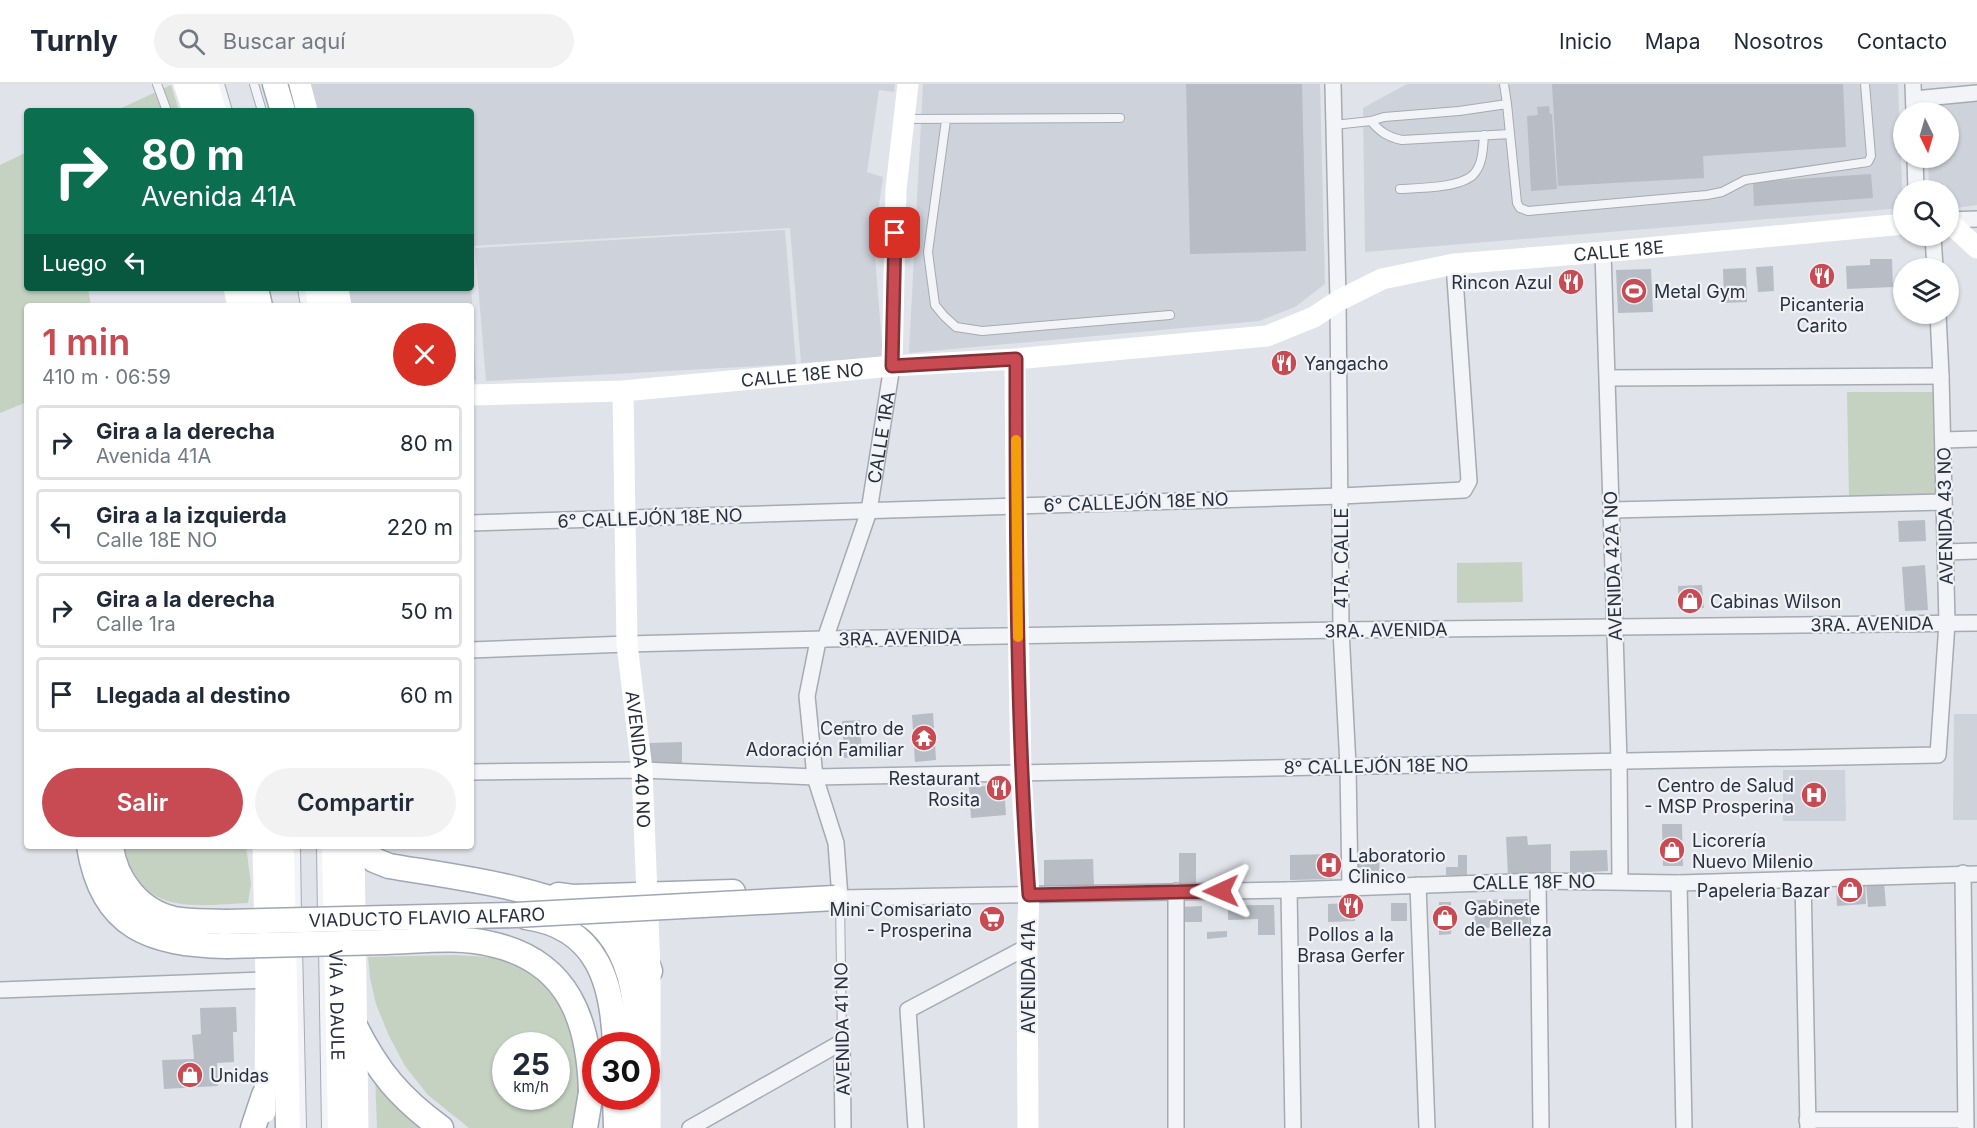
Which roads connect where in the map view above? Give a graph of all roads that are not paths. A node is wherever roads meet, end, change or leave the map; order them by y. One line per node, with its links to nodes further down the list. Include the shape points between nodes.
1 (157, 84): 14 (lane)
2 (184, 84): 15 (street)
3 (206, 84): 16 (main road)
4 (220, 84): 17 (lane)
5 (254, 84): 11 (lane)
6 (908, 84): 20 (street, CALLE 1RA)
7 (1333, 84): 23 (street, 4TA. CALLE)
8 (1504, 84): 13 (lane)
9 (1865, 84): 24 (lane, via 1871,156 1868,162 1745,180 1707,195 1528,211 1517,203)
10 (1977, 93): 12 (street)
11 (280, 95): 18 (street)
12 (1914, 98)
13 (1506, 104): 22 (lane); 24 (lane)
14 (166, 108)
15 (192, 108)
16 (212, 108)
17 (227, 108)
18 (302, 108)
19 (1120, 117): 21 (lane)
20 (904, 119): 21 (lane); 38 (street, CALLE 1RA, via 896,189)
21 (946, 120): 35 (lane, via 928,252 934,305 944,316 957,327 982,331)
22 (1371, 121): 23 (lane); 25 (lane, via 1389,137 1402,140)
23 (1334, 125): 34 (street, 4TA. CALLE)
24 (1510, 134): 25 (lane)
25 (1484, 135): 26 (lane, via 1483,155 1473,175 1458,183)
26 (1400, 189)
27 (1977, 219): 28 (street)
28 (1959, 220)
29 (1893, 225): 32 (street, CALLE 18E)
30 (1959, 231): 31 (street)
31 (1977, 248)
32 (1603, 252): 33 (street, CALLE 18E); 40 (street, AVENIDA 42A NO)
33 (1454, 264): 34 (street, CALLE 18E, via 1382,279); 45 (street, 6° CALLEJÓN 18E NO, via 1467,487)
34 (1338, 301): 37 (street, CALLE 18E NO, via 1314,317 1267,336); 45 (street, 4TA. CALLE)
35 (1170, 315)
36 (1938, 324): 39 (street, AVENIDA 43 NO)
37 (1016, 359): 38 (street, CALLE 18E NO); 47 (street, AVENIDA 41A)
38 (892, 366): 41 (street, CALLE 18E NO); 49 (street, CALLE 1RA)
39 (1941, 376): 40 (street); 43 (street, AVENIDA 43 NO)
40 (1608, 378): 48 (street, AVENIDA 42A NO)
41 (623, 391): 42 (street, CALLE 18E NO); 50 (street, AVENIDA 40 NO)
42 (474, 396)
43 (1943, 440): 44 (street); 46 (street, AVENIDA 43 NO)
44 (1977, 440)
45 (1341, 496): 47 (street, 6° CALLEJÓN 18E NO); 57 (street, 4TA. CALLE)
46 (1944, 502): 48 (street); 53 (street, AVENIDA 43 NO)
47 (1016, 506): 49 (street, 6° CALLEJÓN 18E NO); 58 (street, AVENIDA 41A)
48 (1612, 510): 56 (street, AVENIDA 42A NO)
49 (869, 511): 50 (street, 6° CALLEJÓN 18E NO); 59 (street, CALLE 1RA)
50 (625, 519): 51 (street, 6° CALLEJÓN 18E NO); 60 (street, AVENIDA 40 NO)
51 (474, 523)
52 (1977, 551): 53 (street)
53 (1946, 552): 54 (street, AVENIDA 43 NO)
54 (1947, 623): 55 (street, 3RA. AVENIDA); 56 (street, 3RA. AVENIDA); 62 (street, AVENIDA 43 NO)
55 (1977, 623)
56 (1615, 628): 57 (street, 3RA. AVENIDA); 63 (street, AVENIDA 42A NO)
57 (1341, 630): 58 (street, 3RA. AVENIDA); 64 (street, 4TA. CALLE)
58 (1018, 636): 59 (street, 3RA. AVENIDA); 67 (street, AVENIDA 41A)
59 (821, 643): 60 (street, 3RA. AVENIDA); 68 (street, AVENIDA 41 NO, via 807,696)
60 (627, 644): 61 (street, 3RA. AVENIDA); 65 (street, AVENIDA 40 NO)
61 (474, 650)
62 (1938, 755): 63 (street, 8° CALLEJÓN 18E NO)
63 (1619, 761): 64 (street, 8° CALLEJÓN 18E NO); 81 (street, AVENIDA 42A NO)
64 (1348, 766): 67 (street, 8° CALLEJÓN 18E NO); 84 (street, 4TA. CALLE)
65 (642, 770): 66 (street, 8° CALLEJÓN 18E NO); 68 (street, 8° CALLEJÓN 18E NO); 88 (street, AVENIDA 40 NO)
66 (474, 772)
67 (1021, 773): 68 (street, 8° CALLEJÓN 18E NO); 89 (street, AVENIDA 41A)
68 (814, 777): 91 (street, AVENIDA 41 NO, via 836,843)
69 (89, 849): 102 (main road, bridge, via 108,902 124,920 143,932 165,940 226,946 446,940 490,943 512,949 545,968 567,993)
70 (112, 849): 92 (main road, VIADUCTO FLAVIO ALFARO, bridge, via 118,874 139,902 173,918 226,922)
71 (263, 849): 99 (street)
72 (282, 849): 115 (main road)
73 (296, 849): 93 (lane)
74 (321, 849): 94 (lane, VÍA A DAULE)
75 (334, 849): 118 (main road, VÍA A DAULE)
76 (354, 849): 101 (street, VÍA A DAULE)
77 (364, 849): 85 (main road, via 374,860 389,866)
78 (1970, 874): 79 (street, CALLE 18F NO); 112 (street)
79 (1803, 879): 82 (street, CALLE 18F NO); 111 (street)
80 (1538, 881): 81 (street, CALLE 18F NO); 83 (street, CALLE 18F NO); 133 (street)
81 (1620, 881): 82 (street, CALLE 18F NO)
82 (1679, 883): 134 (street)
83 (1418, 885): 84 (street, CALLE 18F NO); 132 (street)
84 (1350, 887): 86 (street, CALLE 18F NO)
85 (514, 889): 90 (main road); 104 (main road, via 559,901 598,922 619,948 633,985)
86 (1289, 890): 87 (street, CALLE 18F NO); 131 (street)
87 (1176, 891): 89 (street, CALLE 18F NO); 130 (street)
88 (647, 895): 90 (main road); 91 (main road, via 794,889); 98 (street, AVENIDA 40 NO)
89 (1029, 895): 91 (street, CALLE 18F NO); 97 (street, AVENIDA 41A)
90 (573, 897): 98 (main road, via 610,907 622,915 639,941)
91 (837, 898): 92 (main road, bridge); 105 (lane, AVENIDA 41 NO)
92 (515, 915): 103 (main road, VIADUCTO FLAVIO ALFARO, bridge, via 546,919 586,946 607,985)
93 (298, 928)
94 (322, 928)
95 (298, 940): 116 (lane, VÍA A DAULE)
96 (322, 940): 117 (lane, VÍA A DAULE)
97 (1026, 947): 128 (street, via 909,1010); 129 (street, AVENIDA 41A)
98 (650, 971): 125 (street, AVENIDA 40 NO)
99 (266, 980): 100 (street); 106 (street)
100 (0, 990)
101 (355, 1026): 119 (street, VÍA A DAULE); 120 (main road, via 371,1057 403,1098)
102 (584, 1032)
103 (614, 1032)
104 (636, 1032)
105 (842, 1042): 126 (street); 127 (street, AVENIDA 41 NO)
106 (264, 1095): 113 (main road); 114 (street)
107 (588, 1110): 121 (main road)
108 (592, 1110): 122 (main road)
109 (615, 1110): 123 (main road)
110 (633, 1110): 124 (main road)
111 (1808, 1124): 112 (street)
112 (1966, 1124)
113 (253, 1128)
114 (265, 1128)
115 (288, 1128)
116 (302, 1128)
117 (326, 1128)
118 (340, 1128)
119 (358, 1128)
120 (441, 1128)
121 (585, 1128)
122 (592, 1128)
123 (616, 1128)
124 (632, 1128)
125 (650, 1128)
126 (690, 1128)
127 (843, 1128)
128 (916, 1128)
129 (1028, 1128)
130 (1176, 1128)
131 (1293, 1128)
132 (1427, 1128)
133 (1541, 1128)
134 (1684, 1128)

